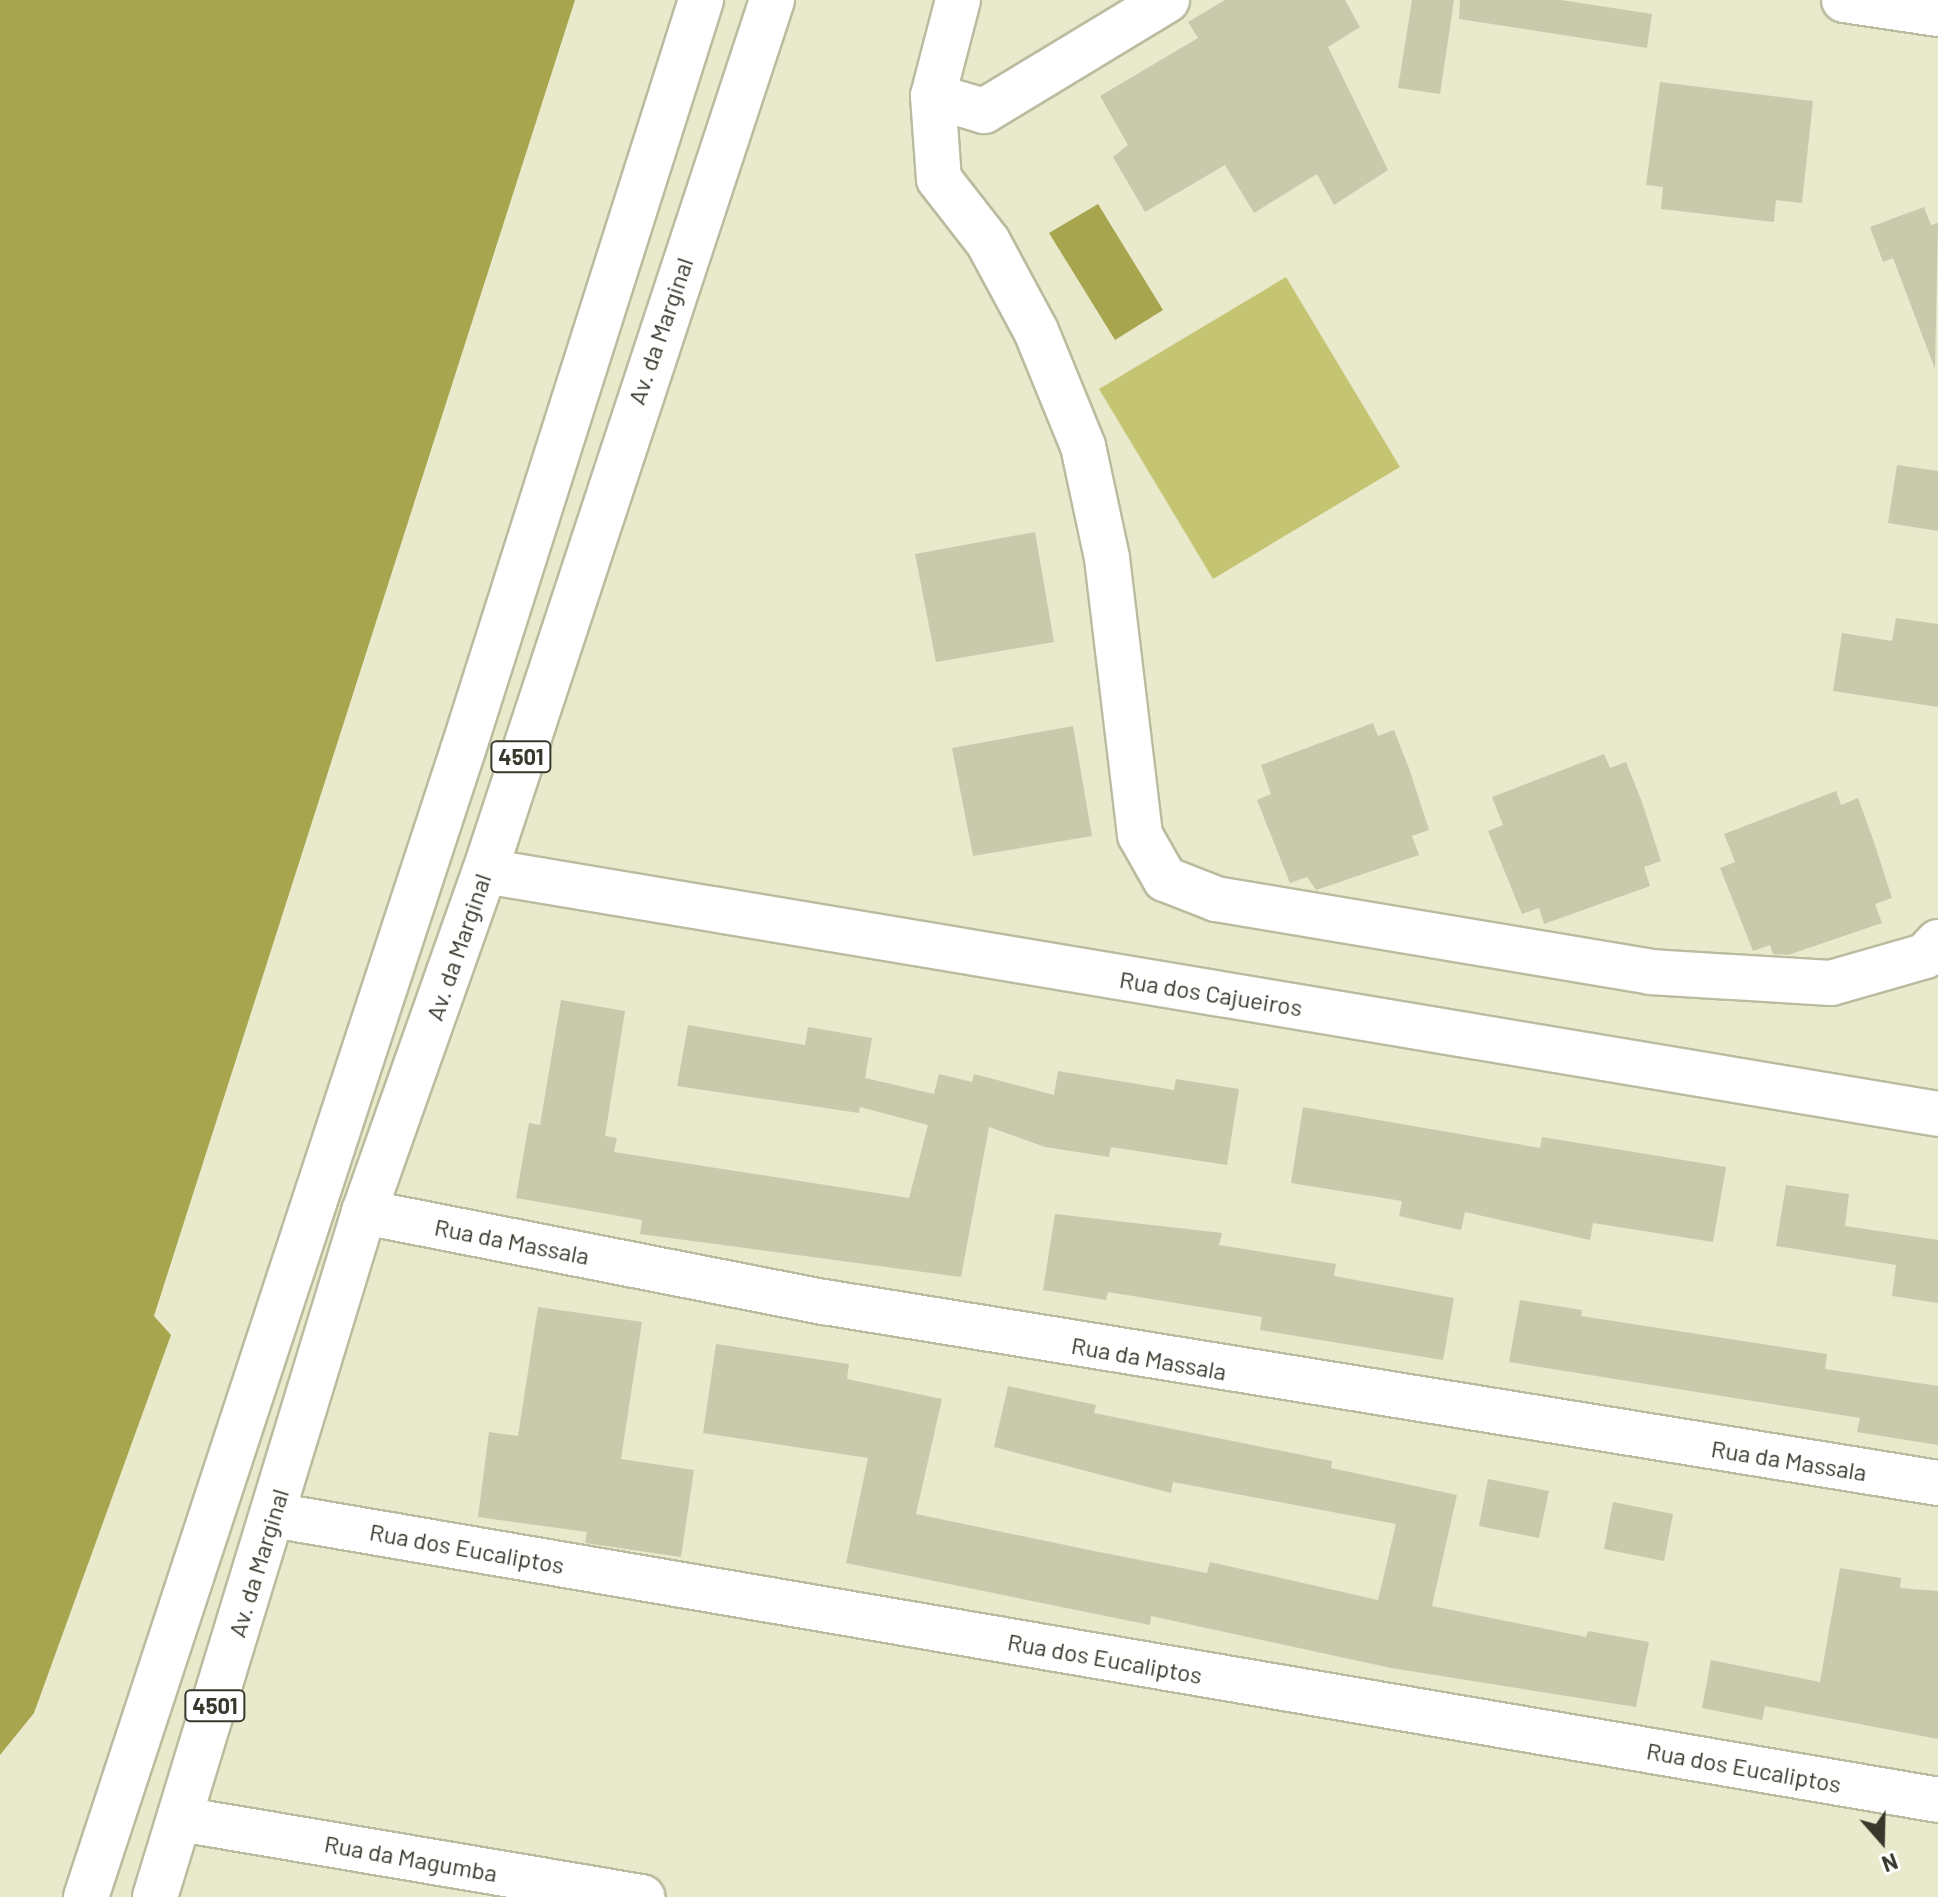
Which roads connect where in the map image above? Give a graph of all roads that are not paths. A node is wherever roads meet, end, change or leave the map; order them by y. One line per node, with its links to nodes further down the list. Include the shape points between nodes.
1 (701, 0): 16 (street, 4501, via 463,750)
2 (772, 0): 8 (street, Av. da Marginal / 4501)
3 (958, 0): 7 (street)
4 (1167, 0): 7 (street, via 984,111)
5 (1844, 0): 6 (street)
6 (1938, 14)
7 (933, 96): 9 (street, via 939,179 1008,280 1083,446 1107,558 1140,835 1165,879 1216,899 1650,972 1831,983 1925,956)
8 (485, 871): 10 (street, Rua dos Cajueiros); 11 (street, Av. da Marginal / 4501)
9 (1938, 942)
10 (1938, 1114)
11 (364, 1212): 12 (street, Rua da Massala, via 840,1305); 13 (street, Av. da Marginal / 4501)
12 (1938, 1483)
13 (273, 1515): 14 (street, Rua dos Eucaliptos); 15 (street, Av. da Marginal / 4501)
14 (1938, 1800)
15 (180, 1819): 17 (street, Av. da Marginal / 4501); 18 (street, Rua da Magumba)
16 (86, 1897)
17 (155, 1897)
18 (642, 1897)

